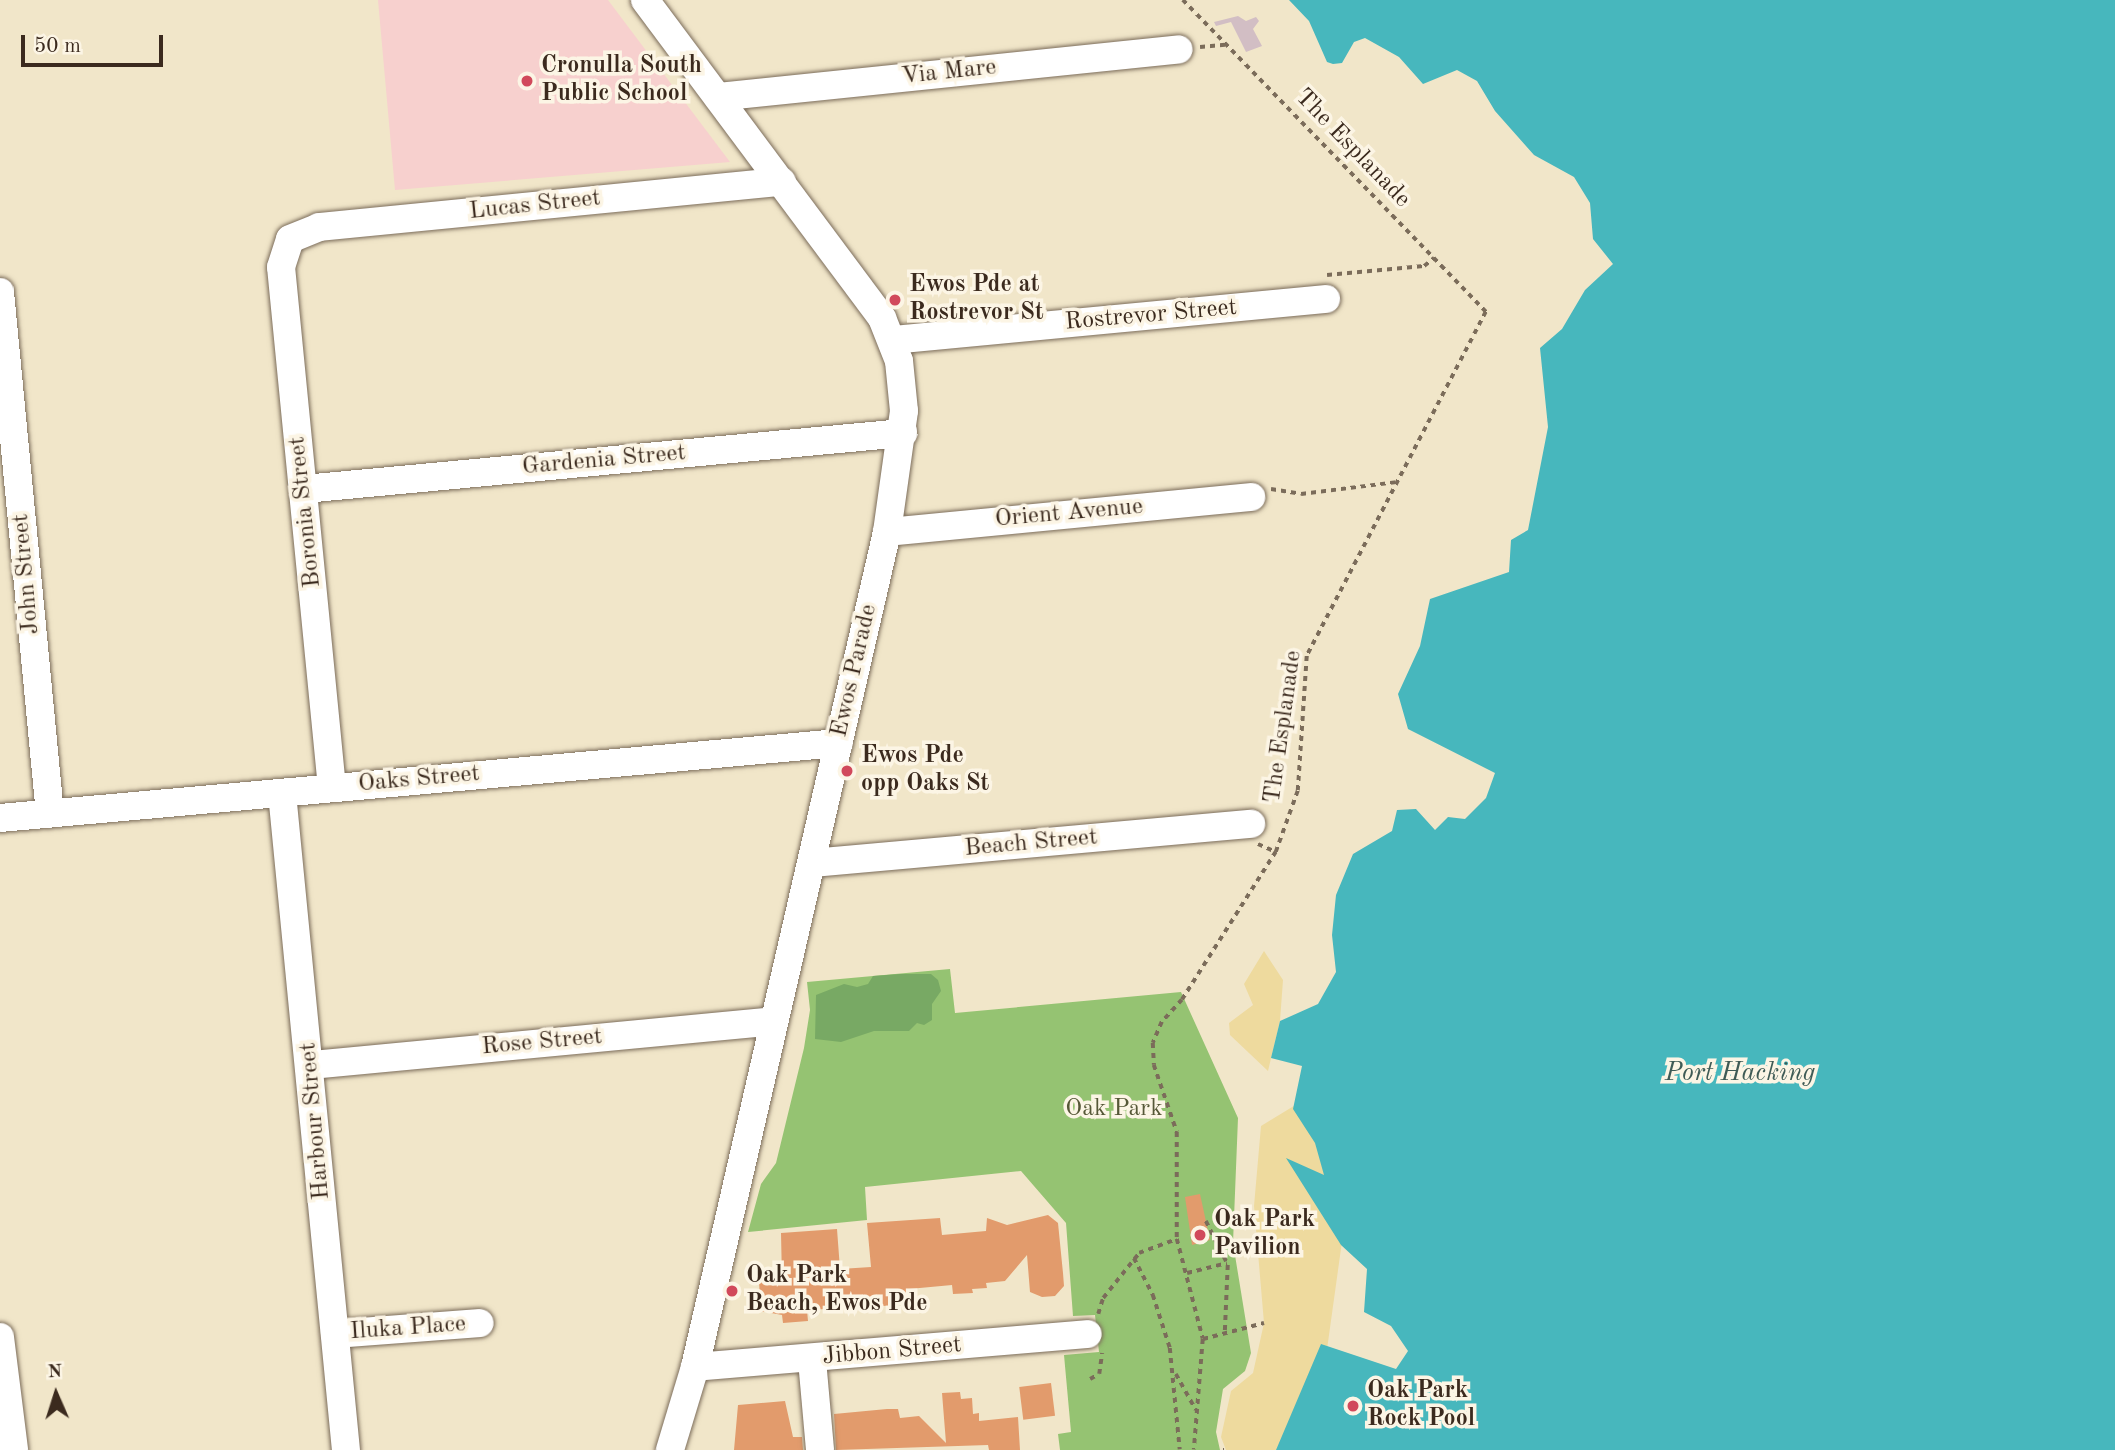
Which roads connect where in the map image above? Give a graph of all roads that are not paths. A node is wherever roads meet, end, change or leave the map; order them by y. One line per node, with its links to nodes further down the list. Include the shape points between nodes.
1 (645, 0): 3 (street, Ewos Parade)
2 (1180, 50): 3 (street, Via Mare)
3 (718, 97): 4 (street, Ewos Parade)
4 (782, 182): 5 (street, Lucas Street, via 319,227); 8 (street, Ewos Parade, via 870,300)
5 (290, 239): 10 (street, Boronia Street, via 281,267)
6 (1325, 287): 8 (street, Rostrevor Street)
7 (0, 292): 16 (street, John Street)
8 (892, 340): 9 (street, Ewos Parade, via 903,385)
9 (903, 433): 10 (street, Gardenia Street); 12 (street, Ewos Parade)
10 (304, 489): 14 (street, Boronia Street)
11 (1251, 497): 12 (street, Orient Avenue)
12 (887, 532): 13 (street, Ewos Parade)
13 (839, 743): 14 (street, Oaks Street); 19 (street, Ewos Parade)
14 (332, 788): 15 (street, Oaks Street)
15 (282, 793): 16 (street, Oaks Street); 21 (street, Harbour Street)
16 (50, 814): 17 (street, Oaks Street)
17 (0, 818)
18 (1251, 824): 19 (street, Beach Street)
19 (812, 863): 20 (street, Ewos Parade)
20 (773, 1021): 21 (street, Rose Street); 27 (street, Ewos Parade)
21 (311, 1065): 24 (street, Harbour Street)
22 (480, 1323): 24 (street, Iluka Place)
23 (1096, 1332): 26 (street, Jibbon Street)
24 (335, 1334): 29 (street, Harbour Street)
25 (0, 1337): 28 (street)
26 (812, 1360): 27 (street, Jibbon Street); 31 (street)
27 (695, 1367): 30 (street, Ewos Parade)
28 (14, 1450)
29 (346, 1450)
30 (670, 1450)
31 (820, 1450)

